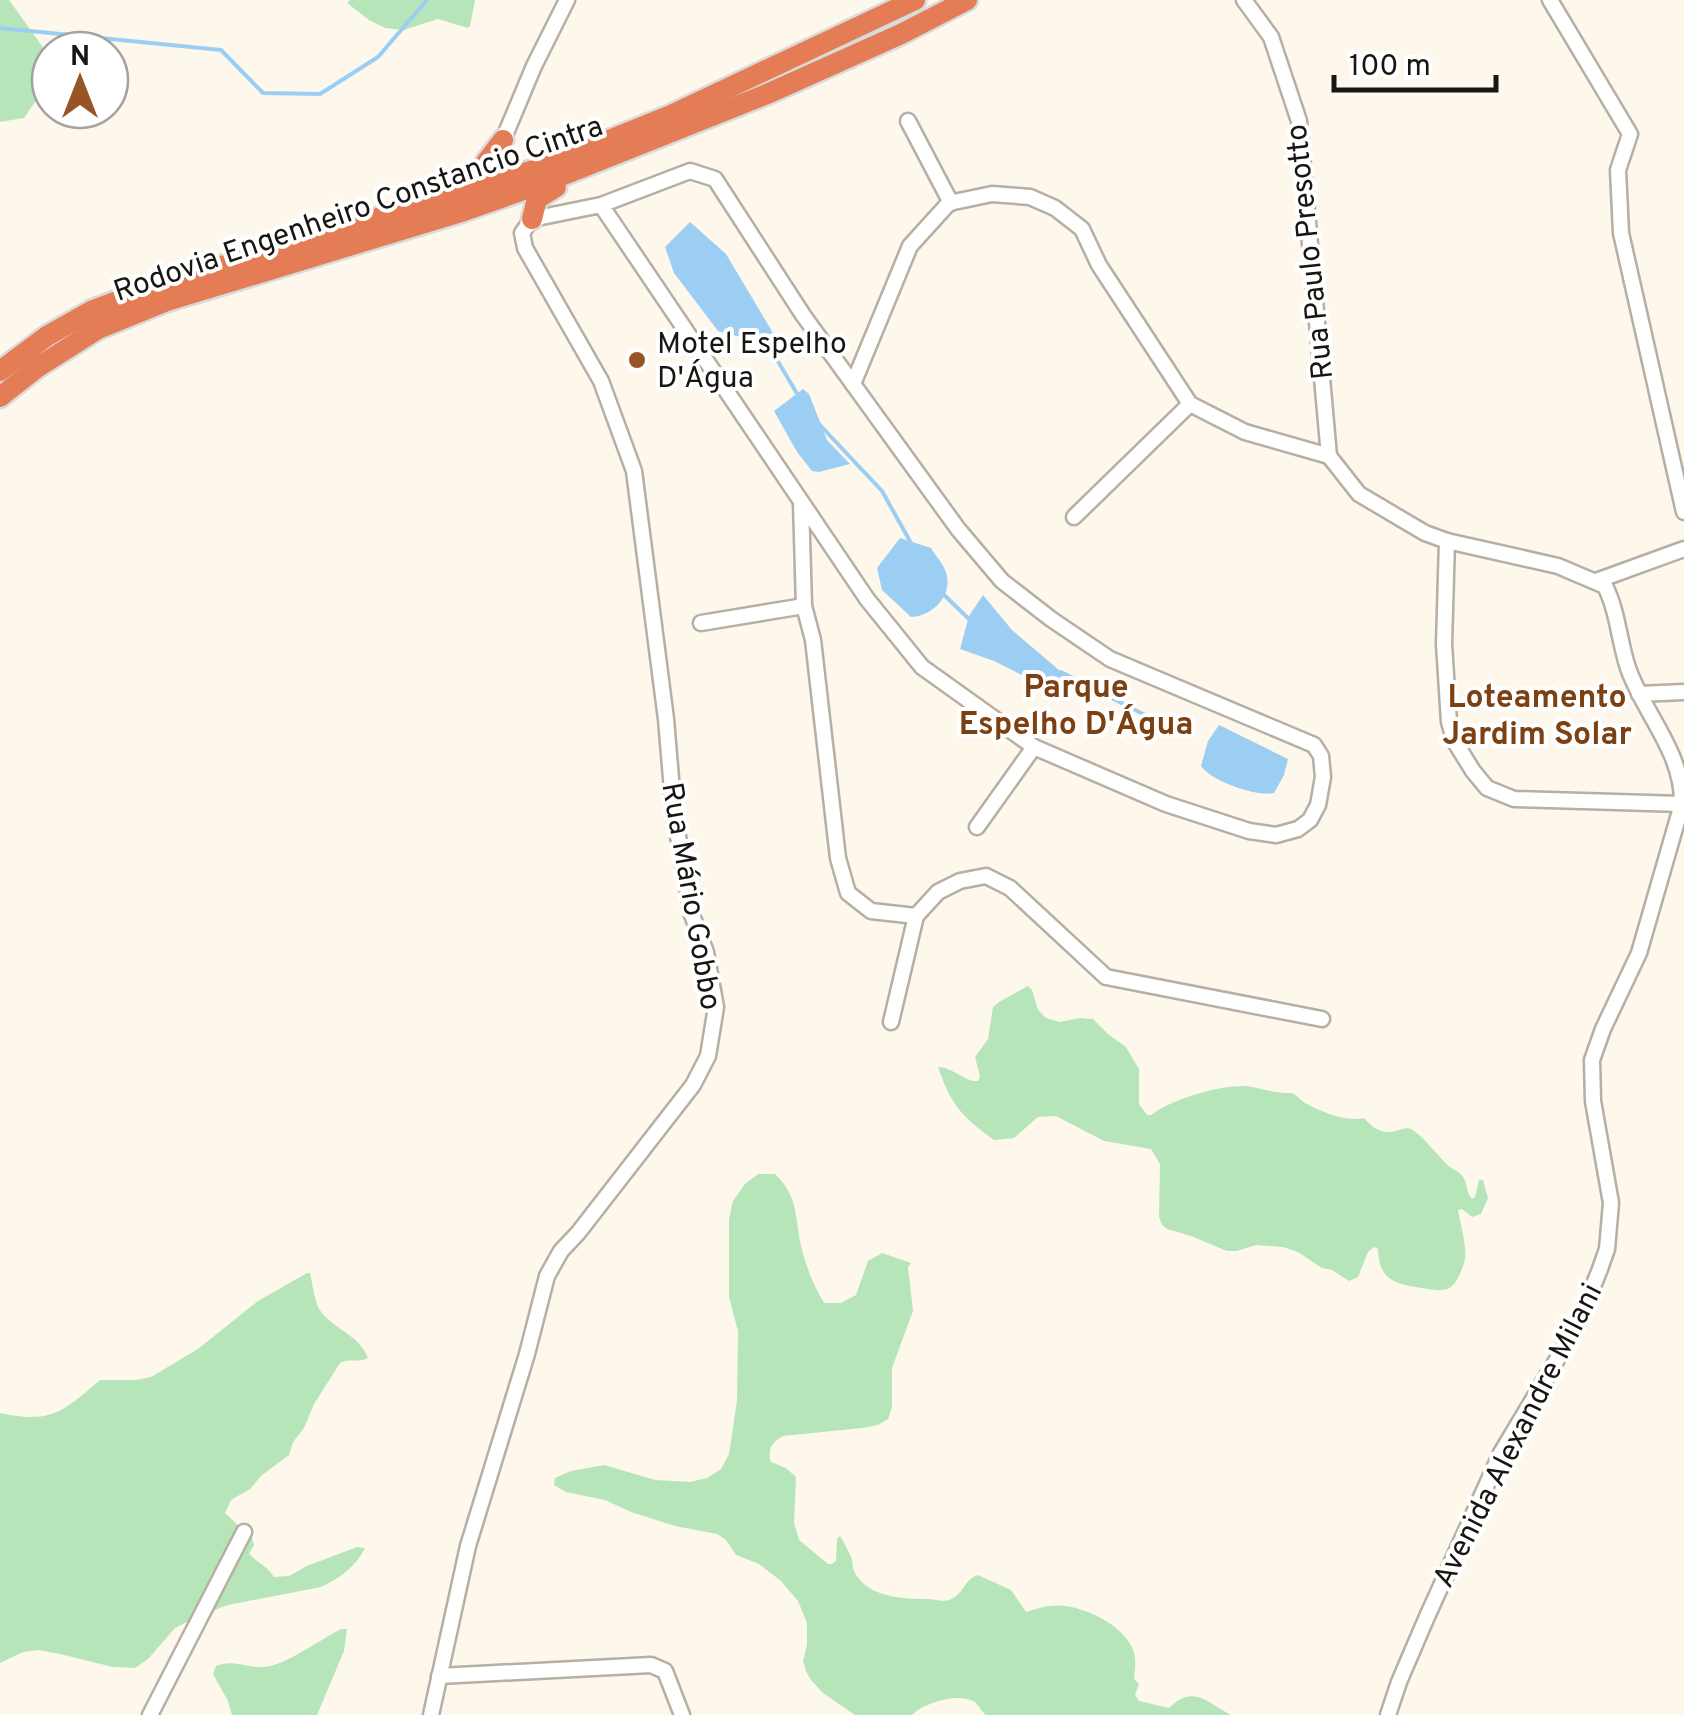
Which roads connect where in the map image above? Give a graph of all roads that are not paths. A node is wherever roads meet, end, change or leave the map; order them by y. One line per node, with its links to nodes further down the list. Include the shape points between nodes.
1 (567, 0): 8 (street)
2 (914, 0): 9 (highway, Rodovia Engenheiro Constancio Cintra, via 671,115)
3 (967, 0): 7 (highway, Rodovia Engenheiro Constancio Cintra)
4 (1244, 0): 19 (street, Rua Paulo Presotto, via 1271,37 1299,121)
5 (1550, 0): 21 (street, via 1630,134 1618,170 1621,233)
6 (908, 121): 11 (street)
7 (693, 123): 13 (highway, Rodovia Engenheiro Constancio Cintra); 14 (highway, via 595,174 550,189 537,199)
8 (503, 140): 9 (highway, via 510,168); 10 (highway, via 480,170)
9 (540, 168): 10 (highway, Rodovia Engenheiro Constancio Cintra)
10 (434, 202): 15 (highway, Rodovia Engenheiro Constancio Cintra, via 93,310)
11 (950, 204): 16 (street, via 910,246); 18 (street, via 992,194 1030,198 1082,229 1098,265)
12 (600, 205): 14 (street); 16 (street, via 690,171 715,179); 20 (street)
13 (458, 212): 14 (highway, via 512,202); 17 (highway, Rodovia Engenheiro Constancio Cintra, via 132,315 38,366)
14 (532, 219): 37 (street, Rua Mário Gobbo, via 522,234 524,248 601,381 634,471 674,814 716,1007 708,1056 693,1085 547,1276 468,1546)
15 (0, 371)
16 (853, 384): 30 (street, via 1002,581 1110,658 1314,745 1323,777 1310,820 1276,835 1166,804)
17 (0, 397)
18 (1190, 404): 19 (street, via 1246,432); 22 (street)
19 (1329, 456): 23 (street, via 1359,494)
20 (801, 502): 26 (street); 30 (street, via 922,667)
21 (1684, 512)
22 (1074, 518)
23 (1447, 540): 25 (street); 31 (street, via 1448,722 1487,788 1514,798)
24 (1684, 549): 25 (street)
25 (1596, 581): 29 (street, Avenida Alexandre Milani, via 1612,600)
26 (804, 606): 27 (street); 33 (street, via 848,893 871,911)
27 (701, 623)
28 (1684, 692): 29 (street)
29 (1640, 694): 31 (street, Avenida Alexandre Milani, via 1676,766)
30 (1034, 747): 32 (street)
31 (1682, 804): 41 (street, Avenida Alexandre Milani, via 1639,952 1592,1060 1610,1203 1607,1249 1577,1326 1501,1453)
32 (978, 827)
33 (916, 916): 34 (street, via 938,892 986,876 1010,888 1106,978); 35 (street)
34 (1322, 1019)
35 (890, 1022)
36 (244, 1532): 38 (street)
37 (439, 1676): 39 (street, Rua Mário Gobbo); 40 (street, via 651,1665 666,1671)
38 (150, 1715)
39 (431, 1715)
40 (682, 1715)
41 (1388, 1715)

